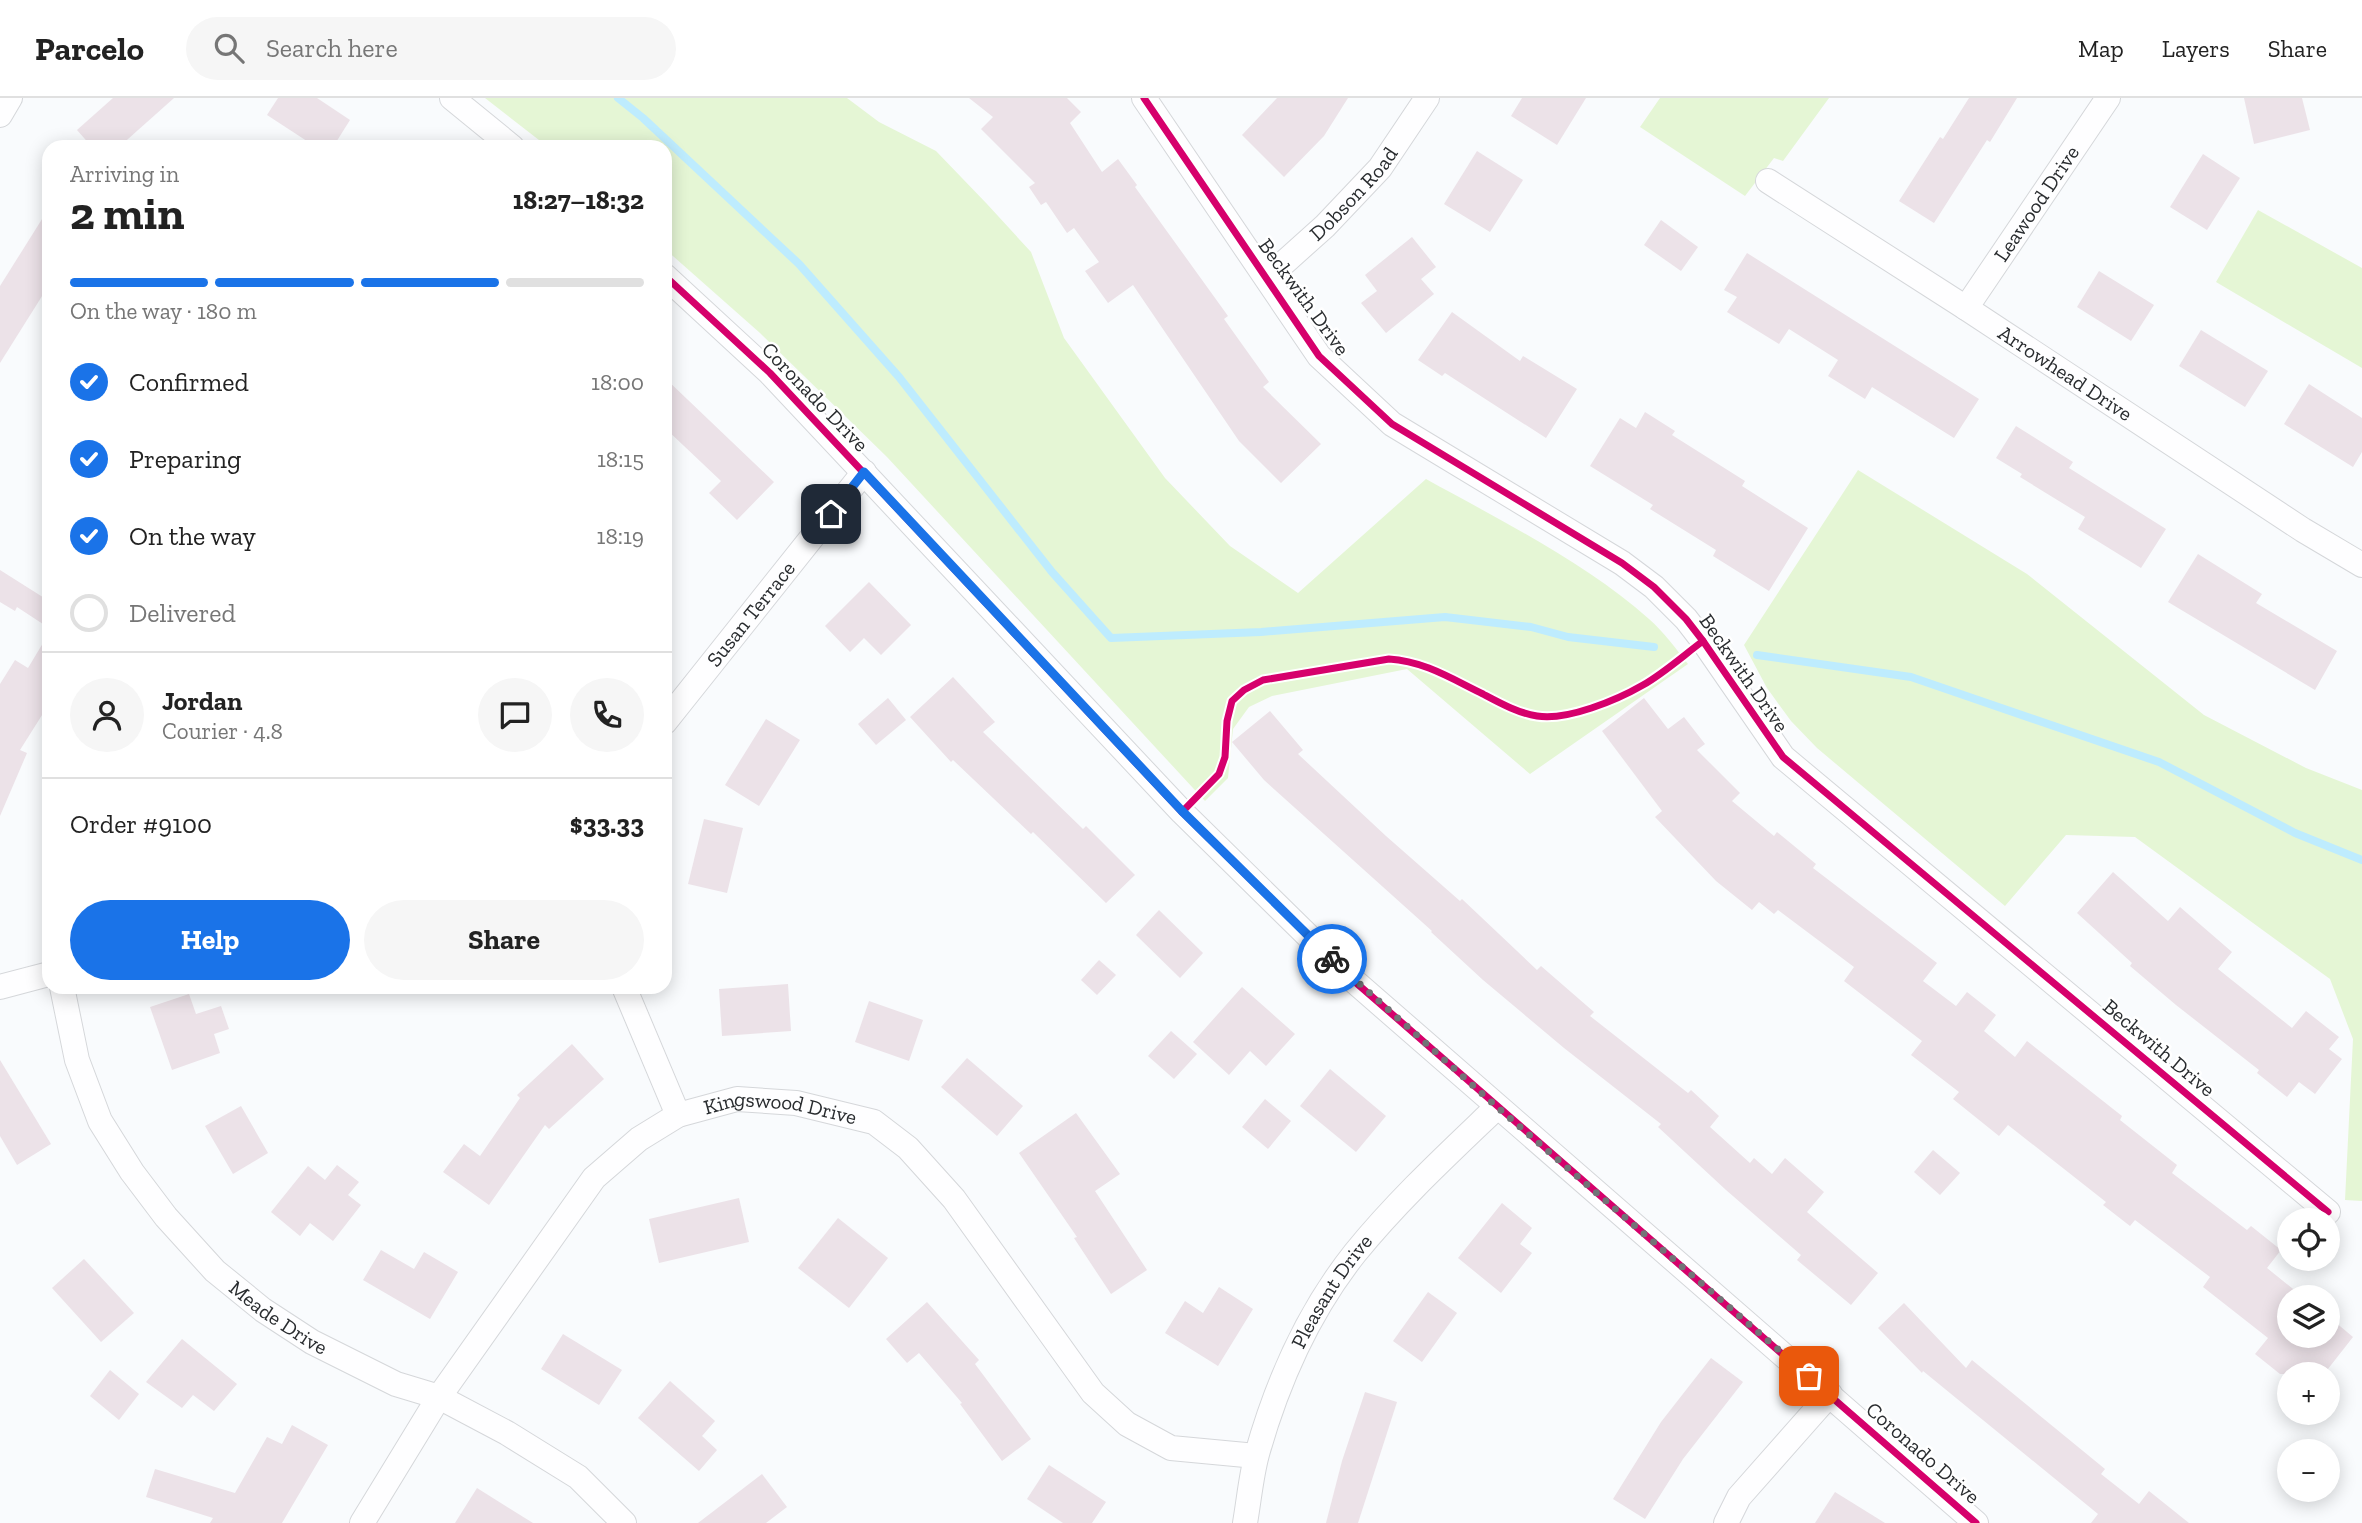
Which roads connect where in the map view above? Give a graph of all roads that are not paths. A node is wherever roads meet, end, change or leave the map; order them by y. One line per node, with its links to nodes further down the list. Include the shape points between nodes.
1 (10, 98): 6 (street)
2 (452, 98): 7 (street)
3 (1144, 98): 9 (street, Beckwith Drive)
4 (1427, 98): 9 (street, Dobson Road, via 1380,168)
5 (2108, 98): 11 (street, Leawood Drive)
6 (0, 116)
7 (503, 140)
8 (1768, 181): 11 (street, Arrowhead Drive)
9 (1267, 278): 21 (street, Beckwith Drive, via 1319,356 1392,425 1622,563 1654,587 1703,640 1783,757)
10 (672, 282): 12 (street, Coronado Drive, via 770,373)
11 (1966, 308): 13 (street, Arrowhead Drive)
12 (864, 472): 14 (street, Susan Terrace); 19 (street, Coronado Drive, via 1182,811 1354,981)
13 (2362, 565)
14 (672, 713)
15 (42, 976): 16 (street)
16 (0, 987)
17 (63, 994): 23 (street, Meade Drive, via 77,1060 100,1121 166,1217 215,1271 312,1342 396,1384)
18 (627, 994): 20 (street)
19 (1497, 1107): 22 (street, Coronado Drive); 24 (street, Pleasant Drive, via 1416,1185 1355,1254 1319,1305 1285,1373)
20 (678, 1115): 23 (street, Kingswood Drive, via 639,1139 594,1178); 24 (street, Kingswood Drive, via 737,1099 796,1103 874,1122 908,1149 954,1199 1093,1393 1127,1424 1171,1448)
21 (2323, 1208)
22 (1830, 1394): 28 (street, via 1739,1496); 29 (street, Coronado Drive)
23 (439, 1396): 25 (street, Kingswood Drive); 26 (street, Meade Drive, via 578,1477)
24 (1256, 1456): 27 (street, Pleasant Drive)
25 (362, 1523)
26 (624, 1523)
27 (1245, 1523)
28 (1726, 1523)
29 (1976, 1523)

